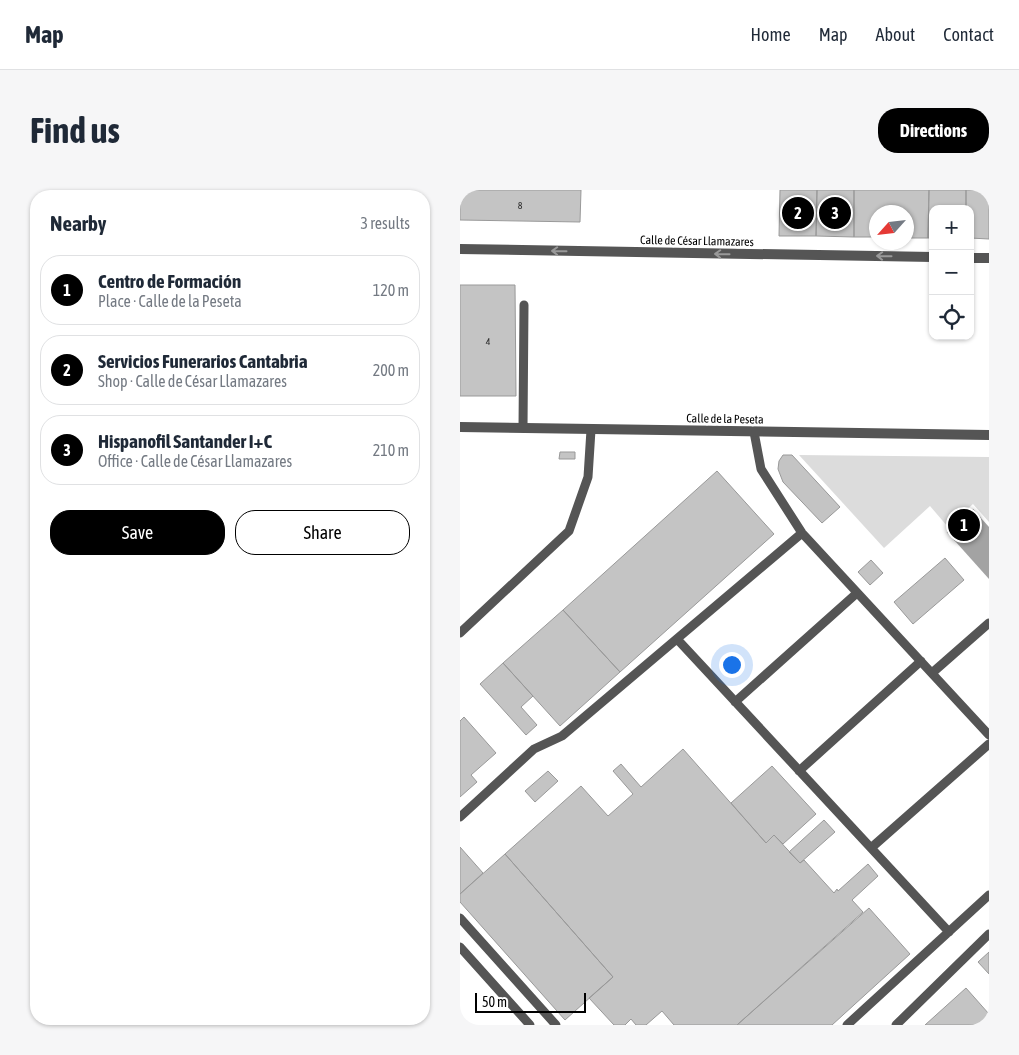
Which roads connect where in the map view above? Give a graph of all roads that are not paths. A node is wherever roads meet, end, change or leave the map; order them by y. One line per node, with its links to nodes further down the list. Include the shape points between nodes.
1 (460, 249): 2 (street, Calle de César Llamazares, one-way to 1)
2 (929, 257)
3 (974, 258): 4 (street)
4 (989, 258)
5 (524, 305): 7 (lane)
6 (460, 427): 7 (street, Calle de la Peseta)
7 (523, 428): 8 (street, Calle de la Peseta)
8 (591, 430): 9 (street, Calle de la Peseta); 14 (lane, via 588,477 569,531)
9 (754, 432): 10 (street, Calle de la Peseta); 11 (lane, via 761,469)
10 (989, 435)
11 (802, 533): 12 (lane); 15 (lane)
12 (857, 593): 16 (lane); 18 (lane)
13 (989, 623): 17 (lane)
14 (460, 633)
15 (677, 639): 18 (lane); 22 (lane, via 562,736 534,749)
16 (920, 661): 17 (lane); 21 (lane)
17 (932, 673): 19 (lane)
18 (735, 702): 21 (lane)
19 (989, 735)
20 (989, 744): 23 (lane)
21 (799, 771): 23 (lane)
22 (460, 817)
23 (871, 848): 26 (lane)
24 (989, 895): 26 (lane)
25 (460, 918): 30 (lane)
26 (949, 932): 31 (lane)
27 (989, 934): 32 (lane)
28 (460, 947): 29 (lane)
29 (530, 1025)
30 (556, 1025)
31 (847, 1025)
32 (896, 1025)

